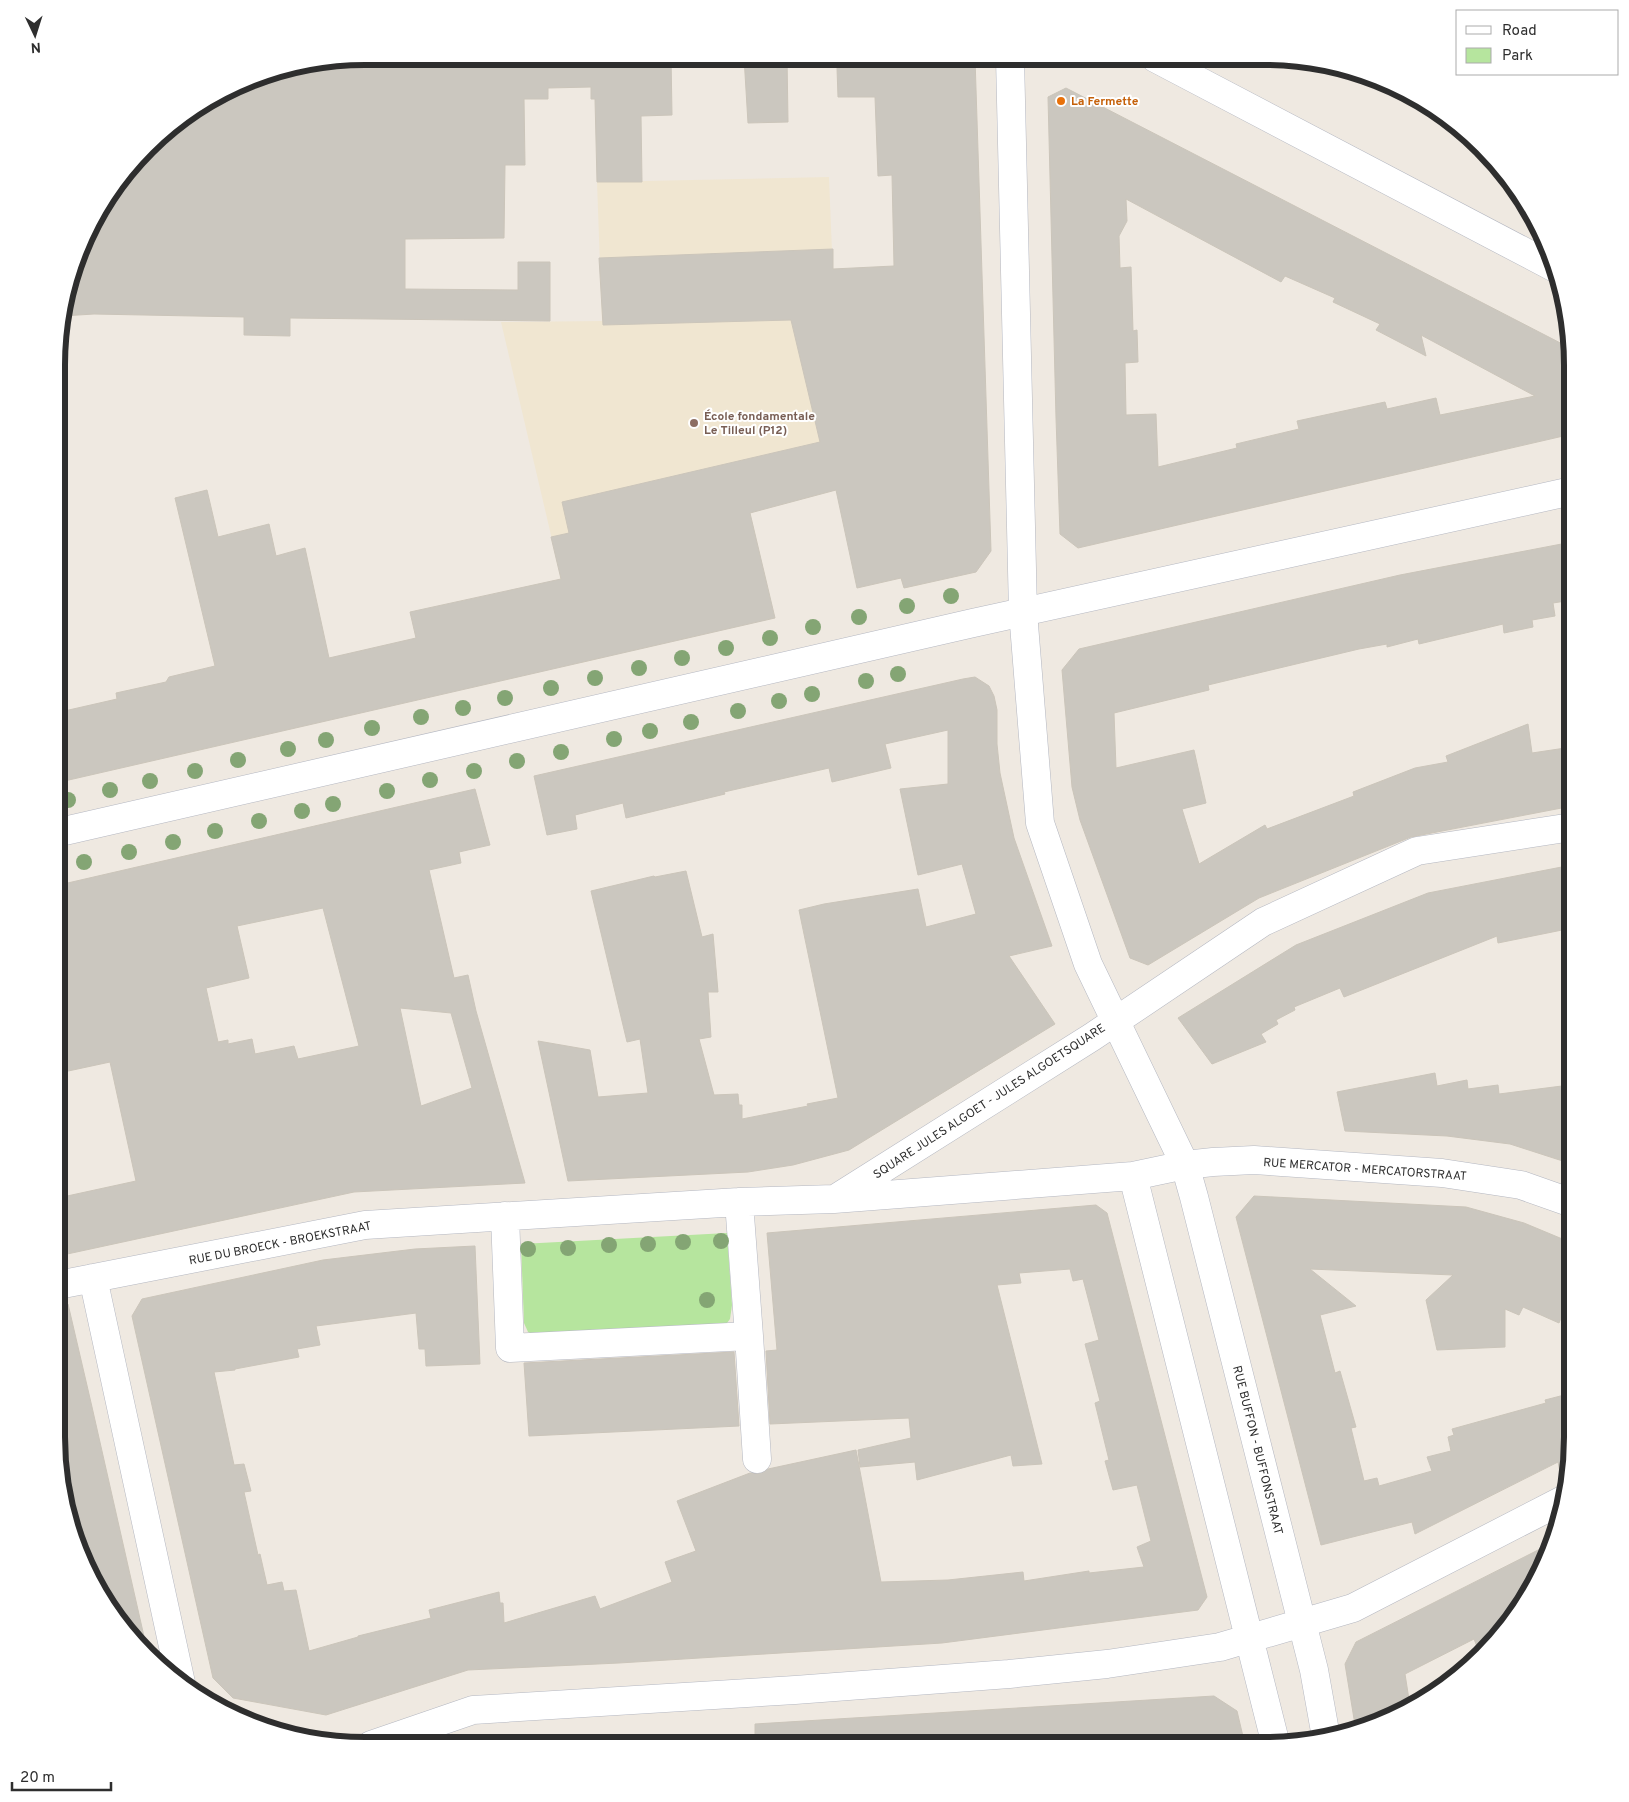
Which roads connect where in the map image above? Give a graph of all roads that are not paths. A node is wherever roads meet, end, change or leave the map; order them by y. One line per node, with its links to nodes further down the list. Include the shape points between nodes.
1 (1010, 65): 5 (street)
2 (1168, 65): 3 (street)
3 (1546, 263)
4 (1564, 493): 5 (street)
5 (1023, 612): 7 (street); 8 (street, via 1040,823 1088,964)
6 (1564, 828): 8 (street, via 1417,851 1263,922)
7 (65, 831)
8 (1116, 1020): 9 (street, SQUARE JULES ALGOET - JULES ALGOETSQUARE); 11 (street, SQUARE JULES ALGOET - JULES ALGOETSQUARE)
9 (1184, 1165): 10 (street, SQUARE JULES ALGOET - JULES ALGOETSQUARE); 12 (street, RUE MERCATOR - MERCATORSTRAAT, via 1254,1160 1442,1173 1521,1185); 20 (street, RUE BUFFON - BUFFONSTRAAT)
10 (1133, 1176): 11 (street, SQUARE JULES ALGOET - JULES ALGOETSQUARE); 21 (street)
11 (834, 1199): 13 (street, RUE DU BROECK - BROEKSTRAAT)
12 (1564, 1200)
13 (739, 1202): 14 (street, RUE DU BROECK - BROEKSTRAAT); 17 (street)
14 (505, 1216): 15 (street, RUE DU BROECK - BROEKSTRAAT, via 365,1225); 17 (street, via 510,1348)
15 (93, 1278): 16 (street, RUE DU BROECK - BROEKSTRAAT); 22 (street)
16 (65, 1284)
17 (749, 1336): 18 (street)
18 (757, 1459)
19 (1556, 1503): 20 (street, via 1353,1608)
20 (1302, 1622): 21 (street); 23 (street, RUE BUFFON - BUFFONSTRAAT)
21 (1249, 1638): 24 (street, via 1211,1648 1107,1664 1009,1674 473,1710); 25 (street)
22 (179, 1672)
23 (1325, 1731)
24 (394, 1737)
25 (1274, 1737)

